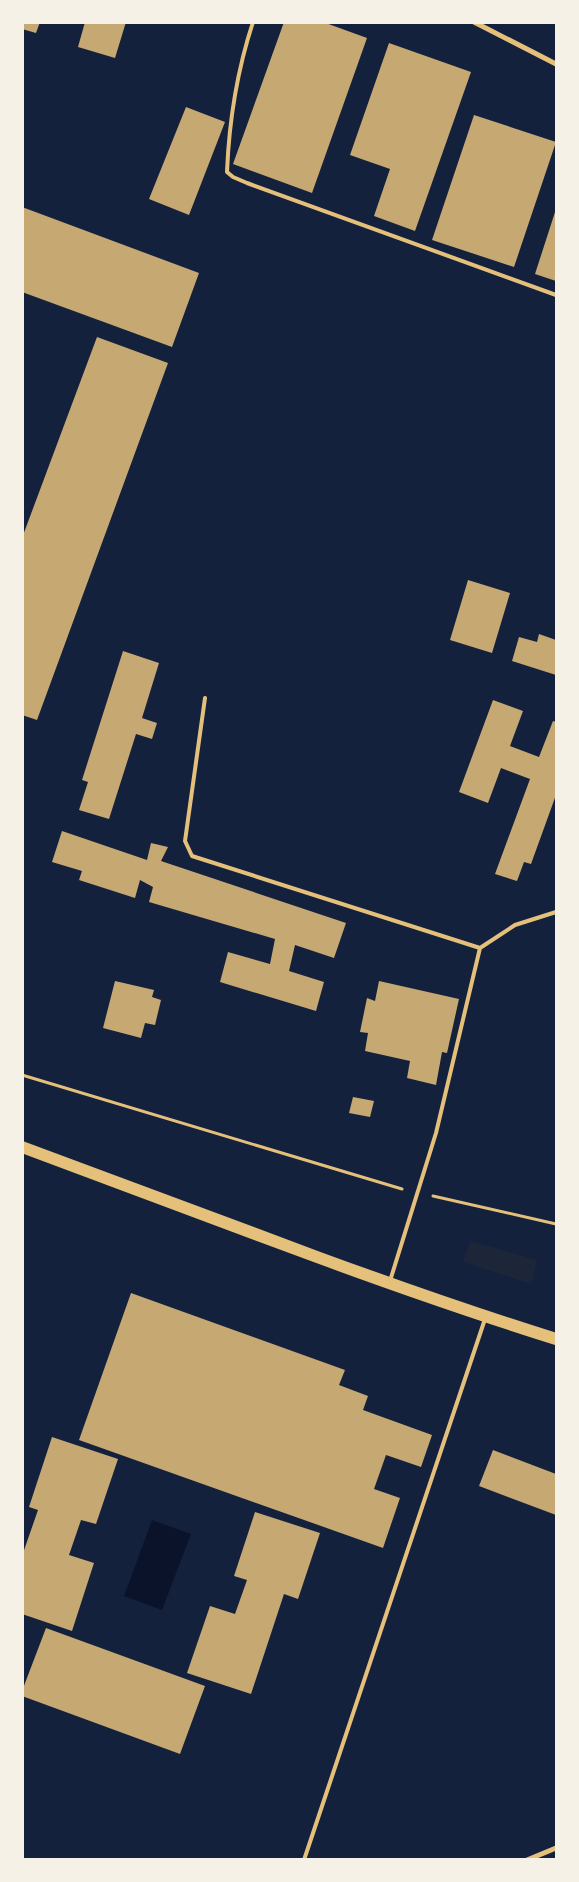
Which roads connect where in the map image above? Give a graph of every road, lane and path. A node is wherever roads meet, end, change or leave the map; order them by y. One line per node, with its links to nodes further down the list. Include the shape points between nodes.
1 (252, 22): 4 (lane, via 232,109 227,172 247,183)
2 (474, 22): 3 (street)
3 (556, 64)
4 (556, 295)
5 (205, 698): 7 (lane, via 185,841 192,856)
6 (556, 912): 7 (lane, via 515,925)
7 (480, 948): 10 (lane, via 436,1133)
8 (22, 1075): 10 (path)
9 (22, 1147): 12 (main road)
10 (417, 1193): 11 (path); 12 (lane)
11 (556, 1224)
12 (389, 1283): 13 (main road)
13 (485, 1317): 14 (main road); 16 (lane)
14 (556, 1339)
15 (556, 1848): 17 (street)
16 (304, 1860)
17 (527, 1860)

